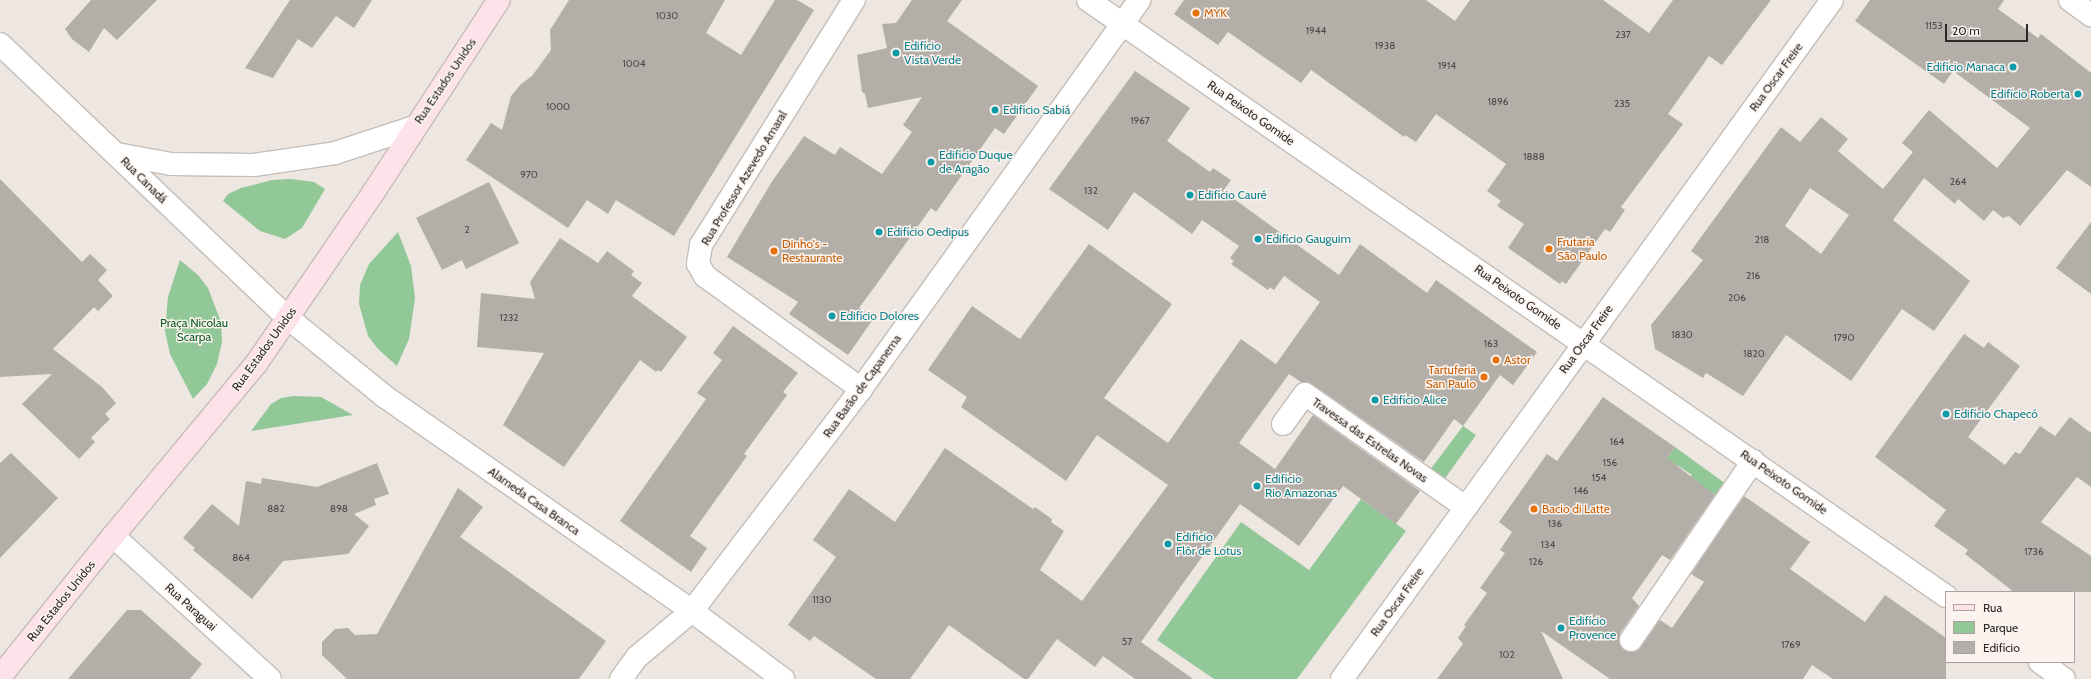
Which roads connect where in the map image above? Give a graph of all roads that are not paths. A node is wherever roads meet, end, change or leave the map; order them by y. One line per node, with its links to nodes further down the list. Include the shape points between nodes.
1 (499, 0): 10 (main road, Rua Estados Unidos)
2 (854, 0): 14 (street, Rua Professor Azevedo Amaral, via 701,245 698,264 705,276)
3 (1088, 0): 8 (street, Rua Peixoto Gomide)
4 (1138, 0): 8 (street, Rua Barão de Capanema)
5 (1832, 0): 13 (street, Rua Oscar Freire)
6 (2070, 0): 7 (street)
7 (2091, 15)
8 (1122, 24): 13 (street, Rua Peixoto Gomide); 14 (street, Rua Barão de Capanema)
9 (0, 44): 11 (street, Rua Canadá)
10 (414, 127): 11 (street, via 335,153 261,164 171,164); 12 (main road, Rua Estados Unidos, via 373,193)
11 (117, 154): 12 (street, Rua Canadá)
12 (288, 318): 18 (main road, Rua Estados Unidos, via 256,364); 20 (street, Alameda Casa Branca, via 384,396)
13 (1584, 342): 16 (street, Rua Peixoto Gomide); 17 (street, Rua Oscar Freire)
14 (861, 389): 20 (street, Rua Barão de Capanema)
15 (1283, 424): 17 (street, Travessa das Estrelas Novas, via 1305,394)
16 (1753, 461): 19 (street, Rua Peixoto Gomide); 21 (street)
17 (1465, 507): 27 (street, Rua Oscar Freire)
18 (113, 536): 23 (main road, Rua Estados Unidos); 24 (street, Rua Paraguai)
19 (1945, 595)
20 (692, 611): 25 (street, Rua Barão de Capanema, via 636,657); 26 (street, Alameda Casa Branca)
21 (1631, 640)
22 (2041, 663): 28 (street)
23 (0, 677)
24 (270, 679)
25 (621, 679)
26 (783, 679)
27 (1342, 679)
28 (2064, 679)

